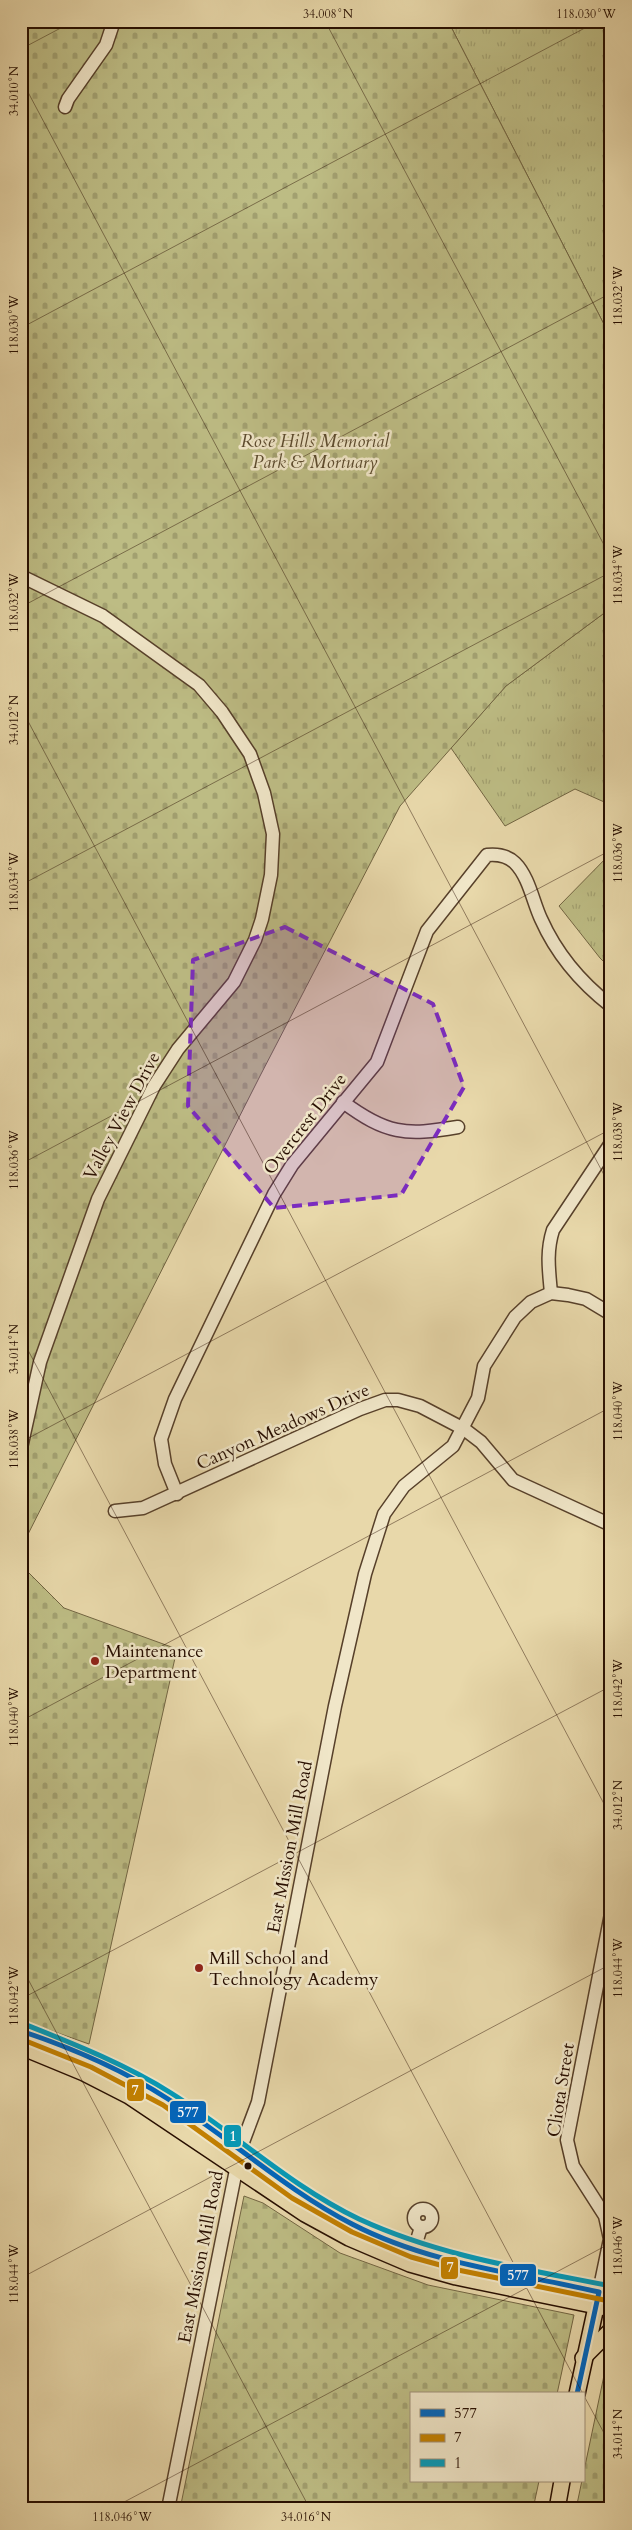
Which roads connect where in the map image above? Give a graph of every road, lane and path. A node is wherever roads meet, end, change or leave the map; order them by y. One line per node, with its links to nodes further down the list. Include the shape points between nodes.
1 (114, 21): 2 (street, via 106,45)
2 (65, 107)
3 (21, 576): 11 (street, Valley View Drive, via 103,616 199,685 250,754 264,793 272,834 271,874 255,940 234,982 178,1049 154,1086 102,1192 40,1362)
4 (611, 1006): 5 (street, Overcrest Drive, via 571,970 552,943 515,863 498,853 486,855 426,931 377,1062)
5 (343, 1102): 6 (street, via 368,1121 382,1127 410,1131); 12 (street, Overcrest Drive, via 292,1165 274,1194 175,1399 161,1439 164,1464)
6 (458, 1127)
7 (611, 1143): 8 (street, via 553,1230 547,1260)
8 (551, 1293): 9 (street, via 586,1300); 10 (street, East Mission Mill Road, via 531,1302 515,1317 484,1366 478,1398)
9 (611, 1314)
10 (464, 1429): 12 (street, Canyon Meadows Drive, via 420,1406 385,1400); 14 (street, Canyon Meadows Drive, via 481,1442 513,1480); 19 (street, East Mission Mill Road, via 453,1446 404,1486 384,1514 365,1574 335,1706 258,2102)
11 (21, 1448)
12 (177, 1494): 13 (street, Canyon Meadows Drive, via 143,1508)
13 (115, 1511)
14 (611, 1525)
15 (611, 1914): 23 (street, Cliota Street, via 567,2140 573,2166 605,2216 610,2239)
16 (21, 2031): 18 (main road)
17 (21, 2046): 18 (main road, via 36,2047 83,2065); 20 (main road, via 129,2096)
18 (94, 2060): 19 (main road, via 167,2099)
19 (240, 2150): 20 (street, East Mission Mill Road); 22 (main road, via 311,2201)
20 (237, 2167): 22 (main road, via 305,2214 349,2238); 29 (street, East Mission Mill Road)
21 (420, 2231): 22 (street)
22 (412, 2257): 23 (main road, via 493,2271); 23 (main road, via 488,2284)
23 (602, 2297): 24 (main road); 26 (main road)
24 (611, 2309)
25 (611, 2330): 26 (main road)
26 (583, 2358): 27 (main road)
27 (577, 2392)
28 (562, 2482): 30 (main road)
29 (168, 2509)
30 (557, 2509)

